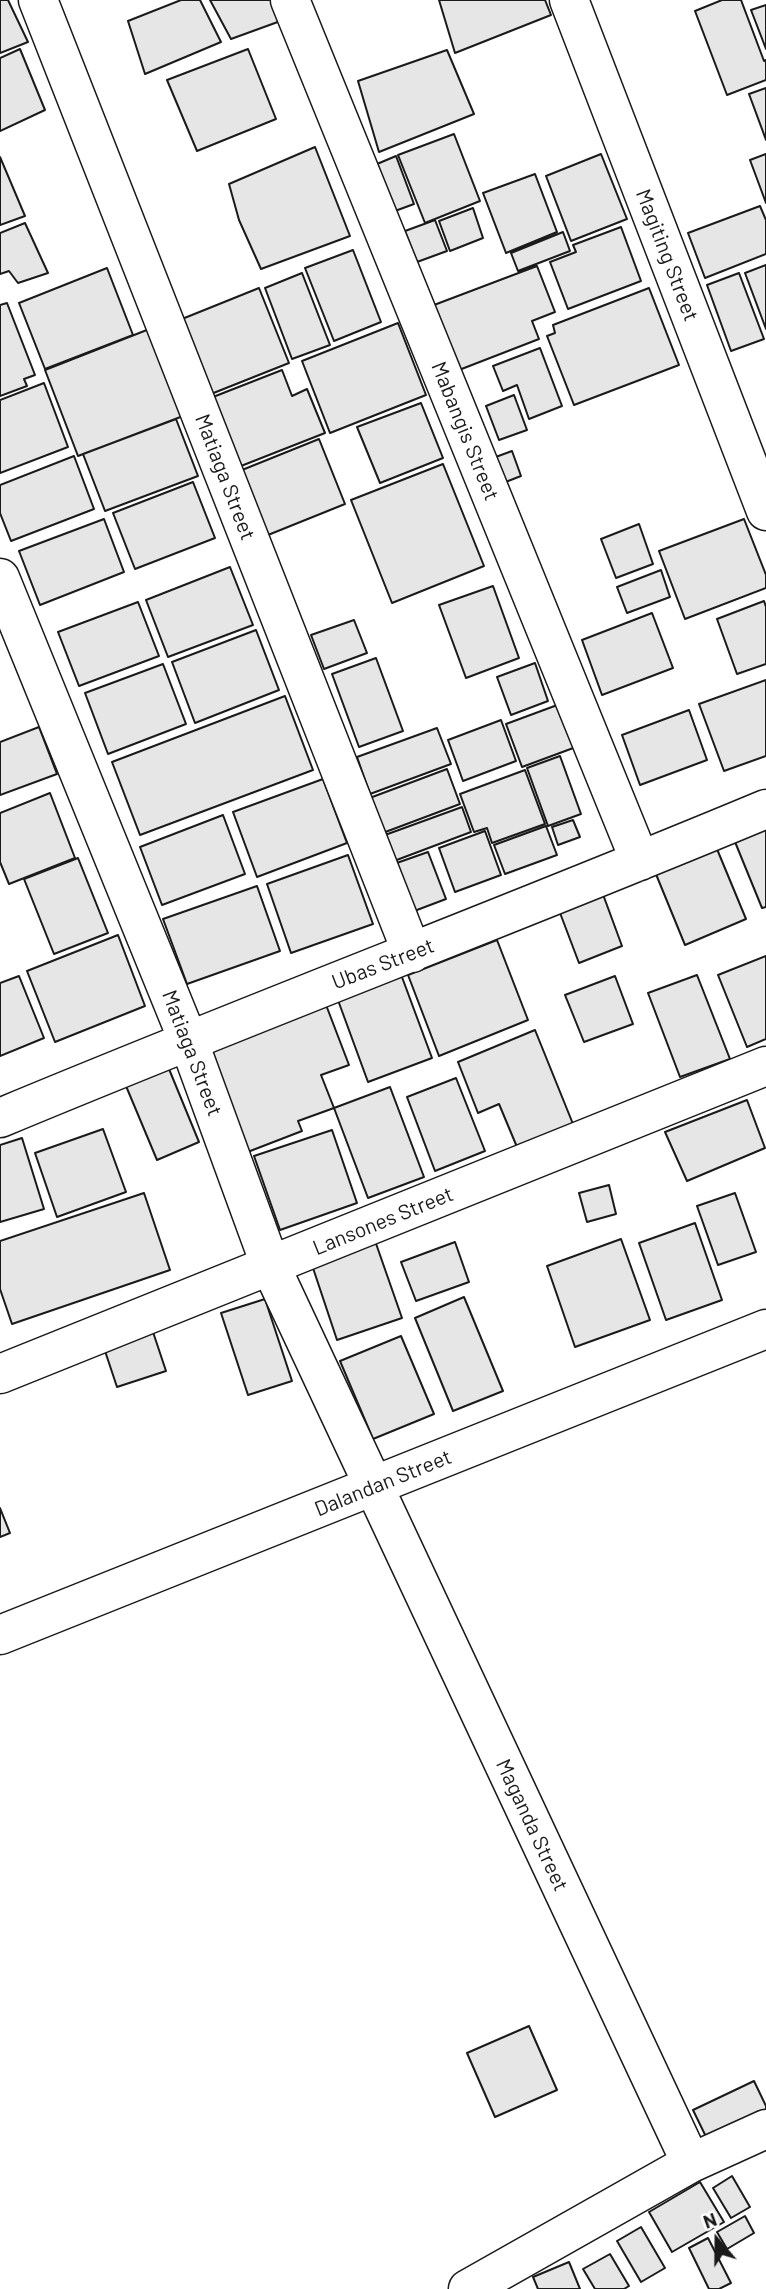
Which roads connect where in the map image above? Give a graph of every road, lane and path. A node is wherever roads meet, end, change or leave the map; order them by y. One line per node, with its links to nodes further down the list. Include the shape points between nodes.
1 (38, 0): 8 (street, Matiaga Street)
2 (290, 0): 7 (street, Mabangis Street)
3 (569, 0): 4 (street, Magiting Street)
4 (766, 510)
5 (0, 578): 9 (street, Matiaga Street)
6 (766, 809): 7 (street, Ubas Street)
7 (640, 861): 8 (street, Ubas Street)
8 (412, 954): 9 (street, Ubas Street)
9 (188, 1040): 11 (street, Ubas Street); 12 (street, Matiaga Street)
10 (766, 1066): 12 (street, Lansones Street)
11 (0, 1118)
12 (271, 1267): 14 (street, Lansones Street); 15 (street, Matiaga Street)
13 (766, 1329): 15 (street, Dalandan Street)
14 (0, 1374)
15 (372, 1487): 16 (street, Dalandan Street); 18 (street, Maganda Street)
16 (0, 1635)
17 (766, 2129): 18 (street)
18 (691, 2163): 19 (street)
19 (468, 2289)

